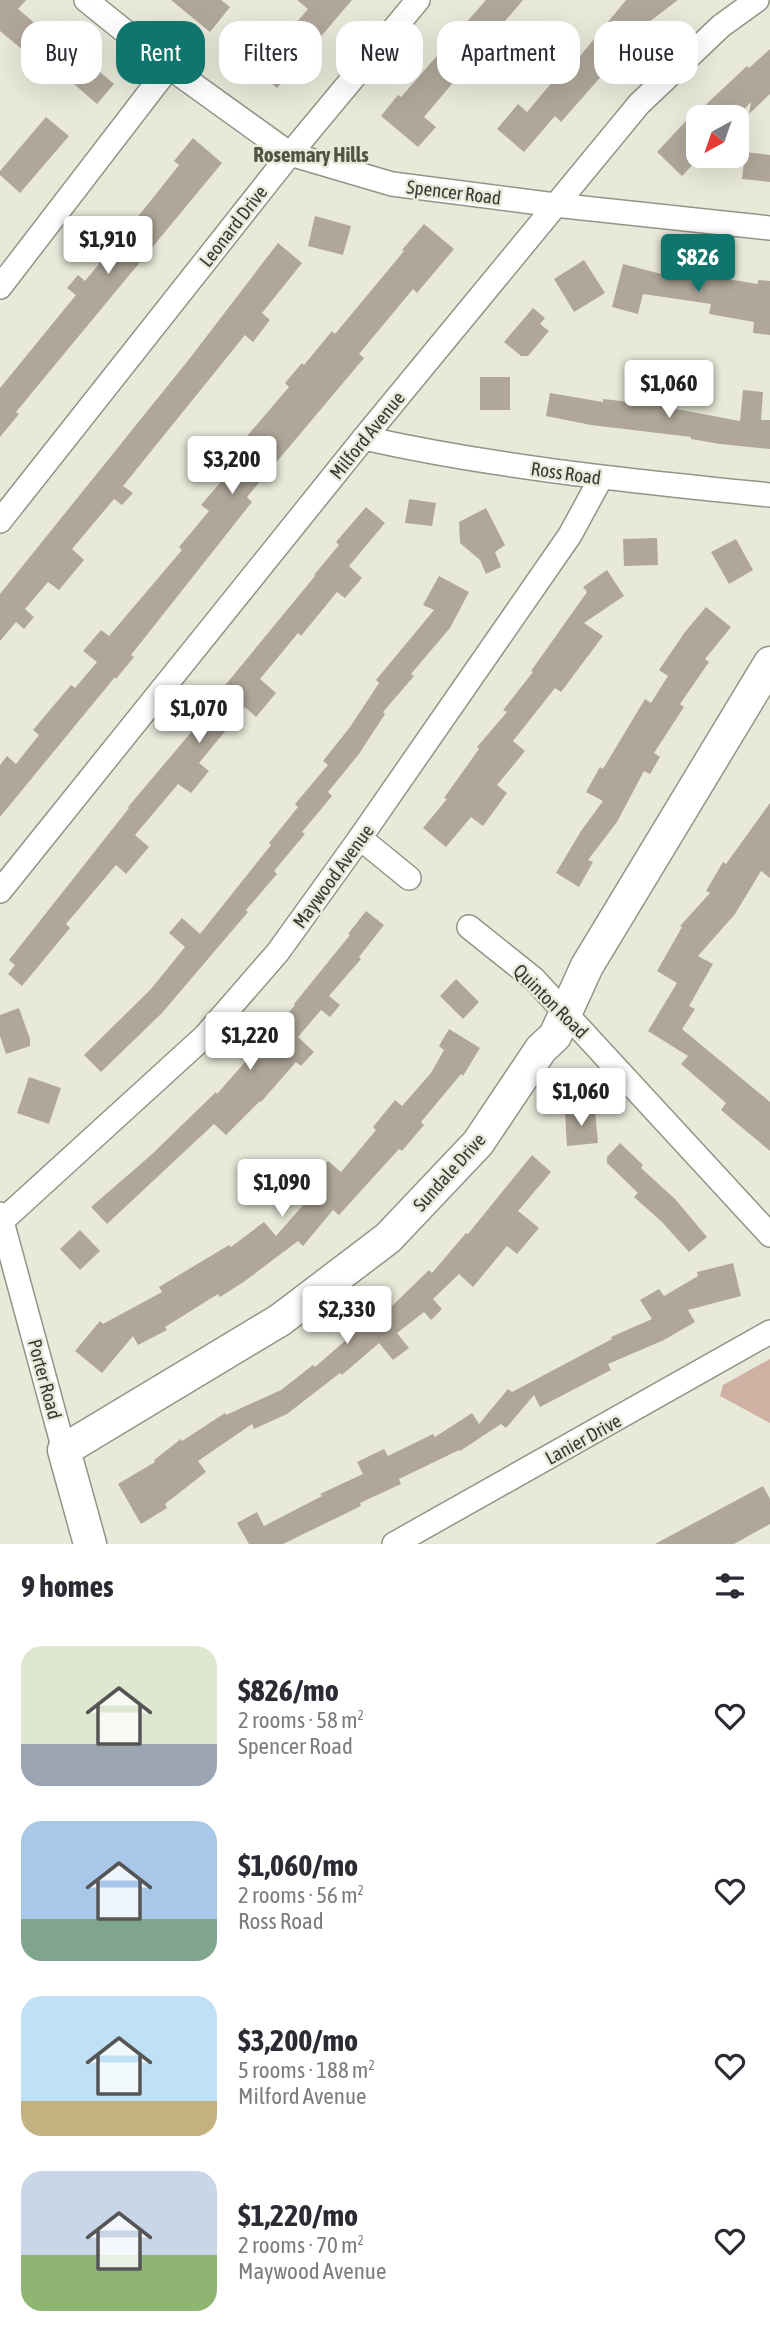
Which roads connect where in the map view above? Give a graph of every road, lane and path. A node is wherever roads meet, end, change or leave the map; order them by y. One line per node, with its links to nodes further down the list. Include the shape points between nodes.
1 (86, 0): 4 (street, Spencer Road)
2 (418, 0): 7 (street, Leonard Drive)
3 (757, 0): 8 (street, Milford Avenue, via 721,26 639,104)
4 (116, 24)
5 (156, 84): 10 (street)
6 (193, 84): 7 (street, Spencer Road)
7 (290, 154): 8 (street, Spencer Road, via 392,184); 14 (street, Leonard Drive)
8 (555, 205): 9 (street, Spencer Road); 11 (street, Milford Avenue)
9 (770, 228)
10 (0, 287)
11 (364, 439): 12 (street, Ross Road); 18 (street, Milford Avenue)
12 (601, 478): 13 (street, Ross Road); 16 (street, Maywood Avenue, via 570,535)
13 (770, 495)
14 (0, 521)
15 (770, 663): 20 (street, Sundale Drive, via 587,966)
16 (360, 838): 17 (street); 21 (street, Maywood Avenue, via 278,951 205,1036)
17 (409, 878)
18 (0, 891)
19 (469, 927): 20 (street, Quinton Road, via 534,979)
20 (566, 1013): 22 (street, Quinton Road); 24 (street, Sundale Drive, via 555,1036 541,1049 478,1143 388,1238 280,1320)
21 (1, 1217): 24 (street, Porter Road)
22 (770, 1235)
23 (770, 1332): 26 (street, Lanier Drive)
24 (64, 1450): 25 (street, Porter Road)
25 (90, 1544)
26 (394, 1544)

